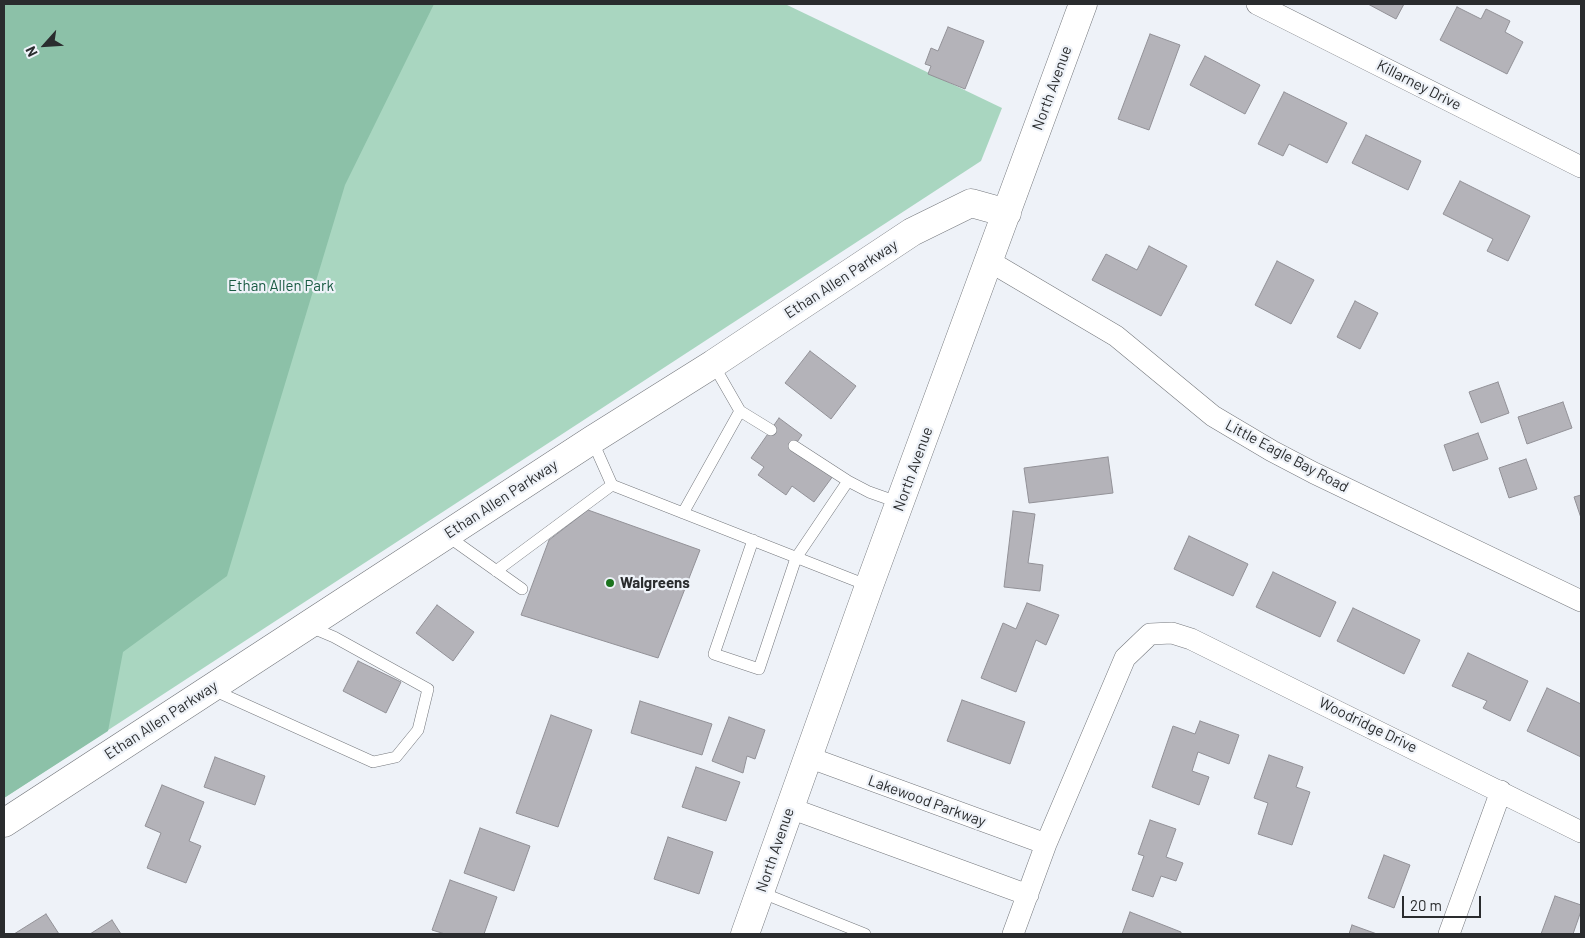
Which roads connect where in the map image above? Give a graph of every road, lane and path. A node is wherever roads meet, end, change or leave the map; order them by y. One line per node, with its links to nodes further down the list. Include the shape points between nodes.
1 (1083, 4): 4 (street, North Avenue)
2 (1257, 4): 3 (street, Killarney Drive)
3 (1581, 167)
4 (1007, 213): 5 (street, North Avenue); 6 (street, Ethan Allen Parkway, via 971,203 912,232)
5 (989, 261): 13 (street, North Avenue); 21 (street, Little Eagle Bay Road, via 1116,336 1213,416 1272,452)
6 (713, 364): 7 (lane); 9 (street, Ethan Allen Parkway)
7 (740, 411): 8 (lane); 14 (lane)
8 (771, 430)
9 (592, 440): 12 (lane); 15 (street, Ethan Allen Parkway)
10 (794, 446): 11 (lane)
11 (848, 481): 13 (lane); 17 (lane)
12 (612, 486): 14 (lane); 18 (lane)
13 (900, 503): 19 (street, North Avenue)
14 (683, 513): 16 (lane)
15 (446, 535): 18 (lane); 22 (street, Ethan Allen Parkway)
16 (753, 540): 17 (lane); 17 (lane, via 714,654 759,670)
17 (796, 558): 19 (lane)
18 (496, 571): 20 (lane)
19 (869, 586): 24 (street, North Avenue)
20 (522, 589)
21 (1581, 601)
22 (306, 626): 23 (street, Ethan Allen Parkway); 23 (lane, via 334,637 428,689 418,730 396,757 373,762)
23 (210, 689): 27 (street, Ethan Allen Parkway)
24 (808, 758): 26 (street, North Avenue); 29 (street, Lakewood Parkway)
25 (1501, 791): 28 (street, Woodridge Drive); 29 (street, Woodridge Drive, via 1191,639 1172,632 1150,634 1124,658); 35 (street)
26 (790, 808): 30 (street, North Avenue); 31 (street)
27 (4, 823)
28 (1581, 832)
29 (1046, 844): 31 (street)
30 (760, 892): 32 (street, North Avenue); 33 (lane)
31 (1028, 895): 34 (street)
32 (745, 934)
33 (866, 934)
34 (1013, 934)
35 (1449, 934)

